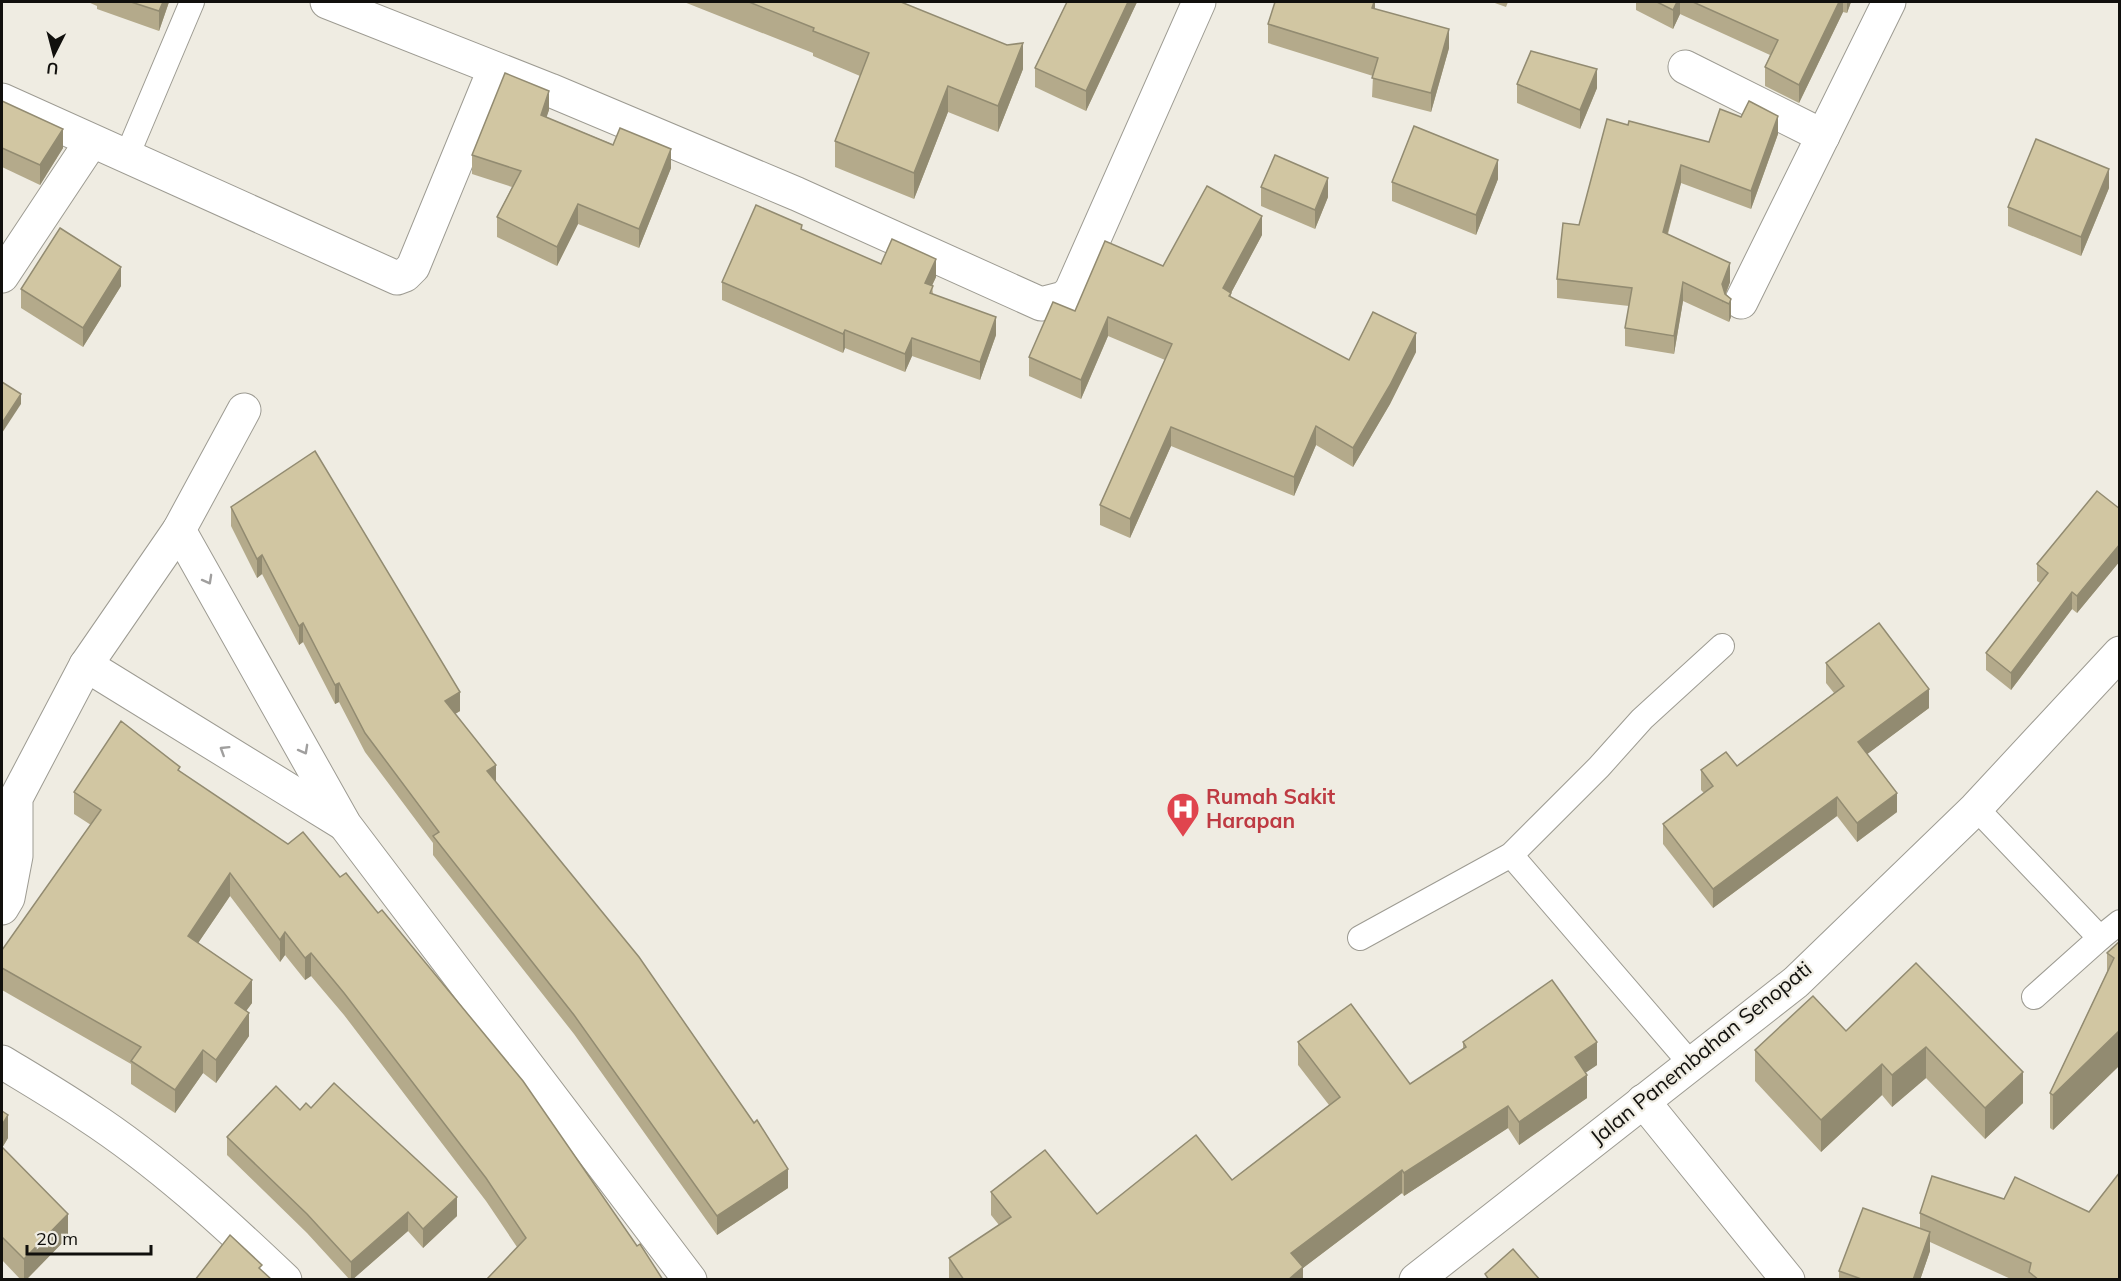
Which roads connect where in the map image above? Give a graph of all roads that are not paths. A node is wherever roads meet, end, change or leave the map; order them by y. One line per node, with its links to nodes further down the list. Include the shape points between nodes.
1 (192, 2): 10 (lane)
2 (327, 2): 6 (street)
3 (1199, 2): 6 (street, via 1071,291 1064,298 1041,304 797,194)
4 (1889, 2): 8 (street)
5 (1685, 67): 8 (street)
6 (494, 70): 10 (street, via 413,267 397,278)
7 (2, 100): 9 (street)
8 (1823, 136): 12 (street)
9 (91, 142): 10 (street); 11 (street)
10 (126, 158)
11 (2, 276)
12 (1741, 302)
13 (244, 410): 14 (street)
14 (179, 530): 17 (street); 19 (street, one-way to 19)
15 (1722, 646): 20 (lane, via 1642,718)
16 (2120, 653): 18 (street, Jalan Panembahan Senopati)
17 (86, 666): 19 (street, one-way to 17); 21 (street, via 16,798 16,856 8,898)
18 (1976, 808): 24 (lane); 27 (street, Jalan Panembahan Senopati, via 1796,982)
19 (345, 825): 30 (street)
20 (1511, 855): 23 (lane); 27 (lane)
21 (2, 908)
22 (2120, 922): 24 (lane)
23 (1360, 938)
24 (2100, 938): 25 (lane)
25 (2034, 998)
26 (2, 1062): 29 (street, via 89,1116 144,1157 228,1225)
27 (1691, 1064): 28 (street, Jalan Panembahan Senopati)
28 (1643, 1101): 31 (street, Jalan Panembahan Senopati); 32 (street)
29 (285, 1280)
30 (690, 1280)
31 (1416, 1280)
32 (1788, 1280)

